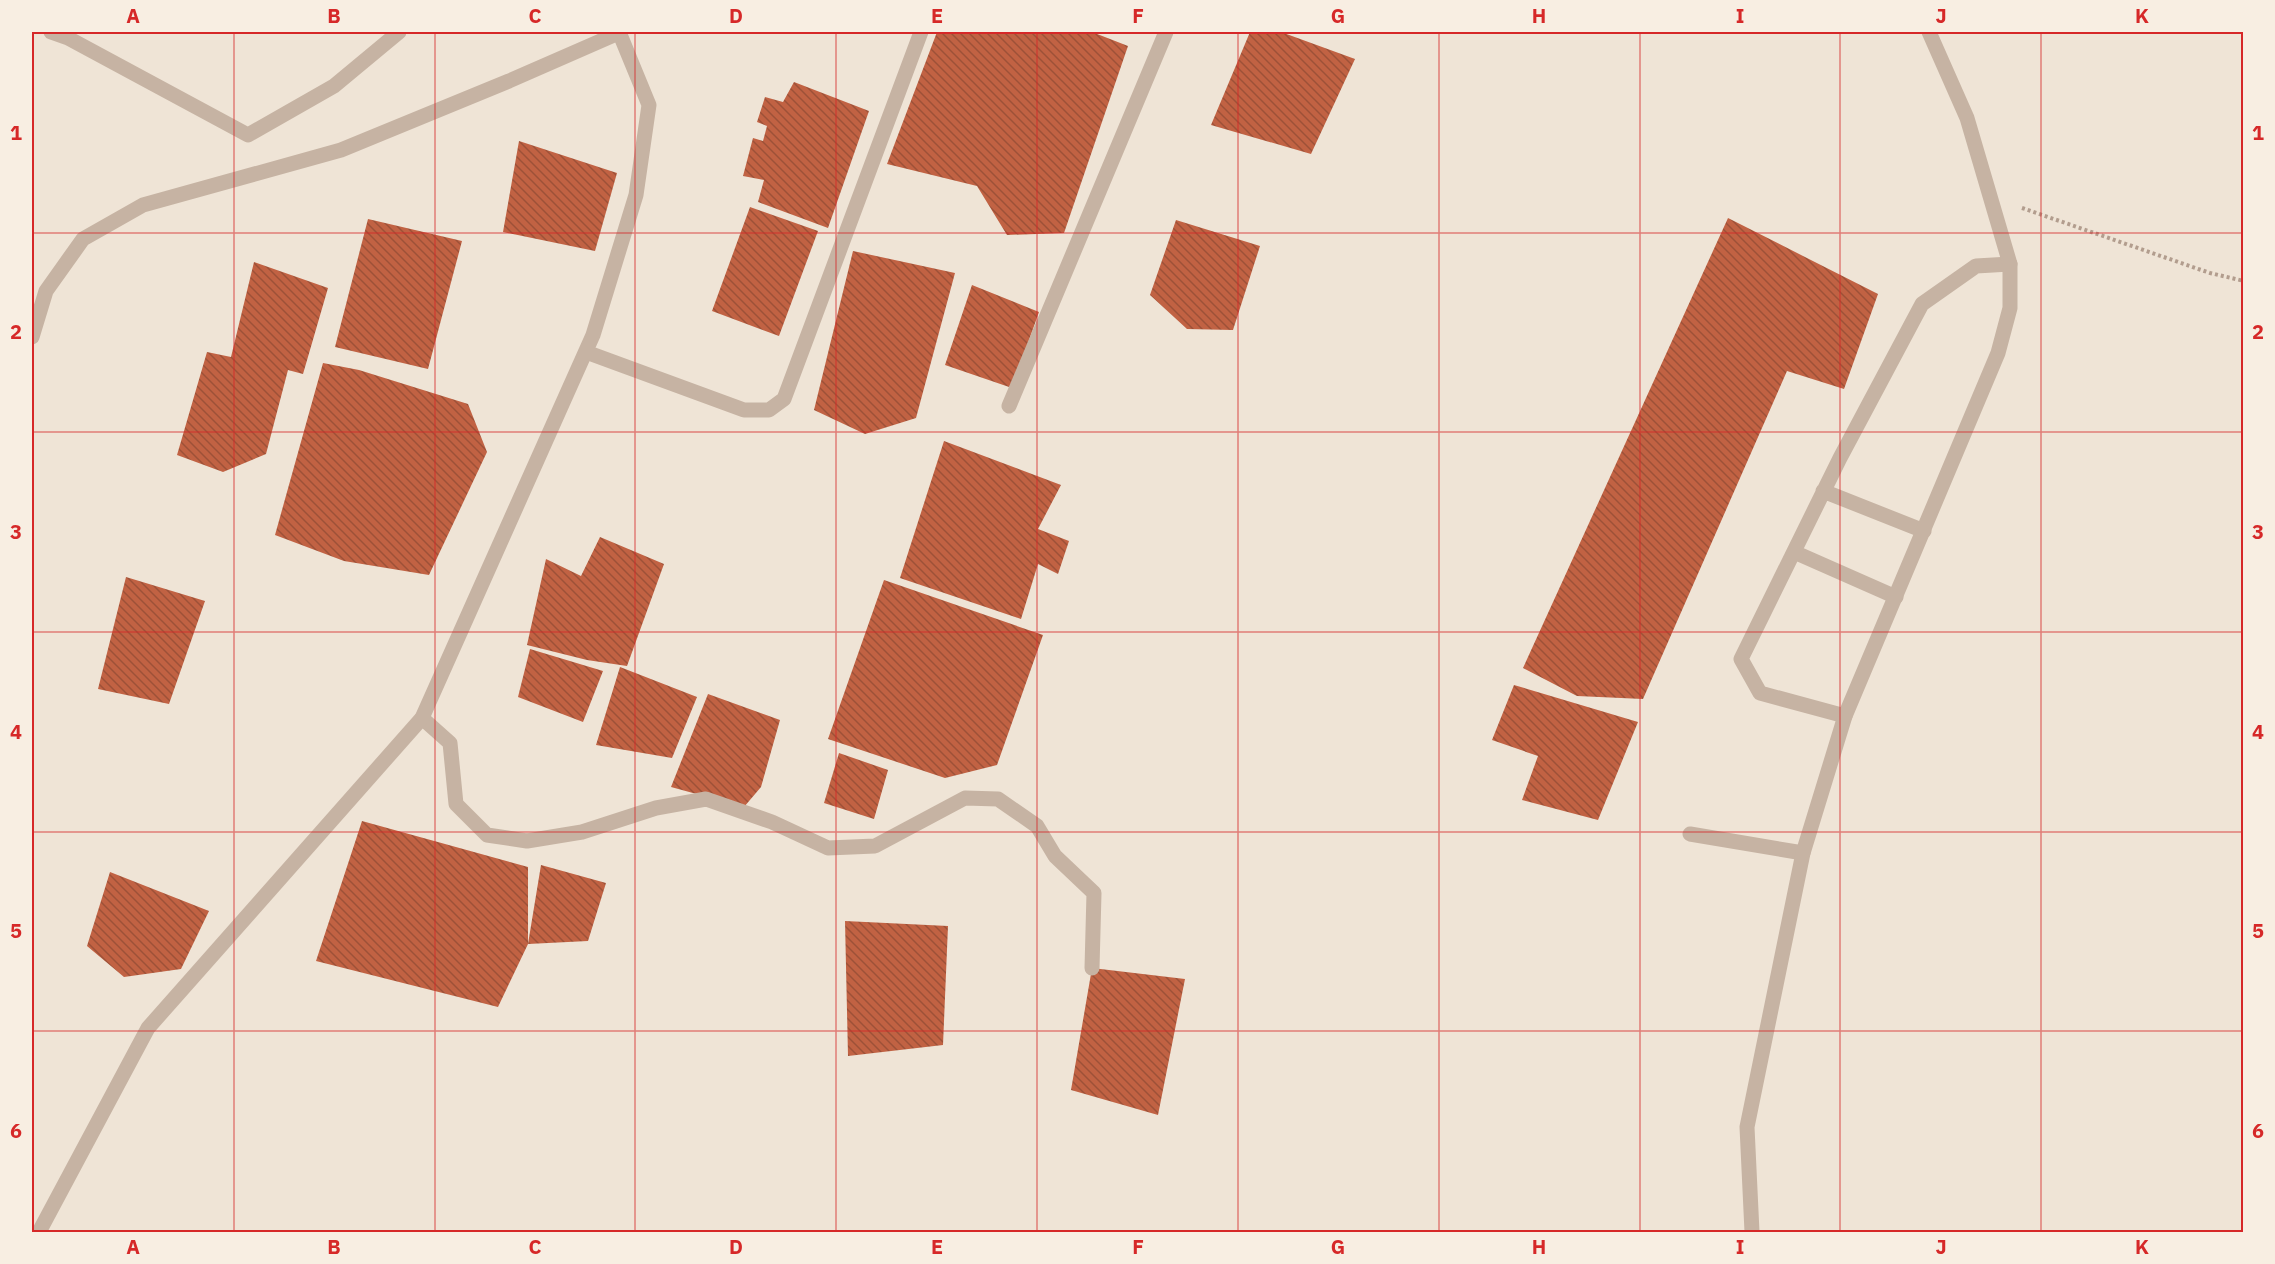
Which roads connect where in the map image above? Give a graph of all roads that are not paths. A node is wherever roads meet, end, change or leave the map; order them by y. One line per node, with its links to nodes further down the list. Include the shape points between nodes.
1 (51, 32): 2 (street, via 248,135 334,86)
2 (399, 32)
3 (609, 32): 4 (street)
4 (620, 32): 9 (street, via 341,150 143,205 83,238 46,291); 10 (street, via 649,105 636,195)
5 (921, 32): 10 (street, via 784,399 769,410 744,410)
6 (1166, 32): 11 (street)
7 (1929, 32): 8 (street, via 1966,118)
8 (2010, 264): 12 (street, via 1976,266 1922,304); 13 (street, via 2010,308 1998,353)
9 (32, 337)
10 (586, 352): 17 (street)
11 (1009, 406)
12 (1824, 491): 13 (street); 14 (street)
13 (1924, 531): 15 (street)
14 (1794, 552): 15 (street); 16 (street, via 1741,659 1760,693)
15 (1896, 597): 16 (street)
16 (1845, 716): 19 (street)
17 (423, 718): 20 (street, via 450,743 456,804 487,835 527,841 582,832 656,808 706,799 772,822 828,848 875,846 965,798 998,799 1037,826 1055,856 1094,893); 21 (street, via 148,1028)
18 (1690, 834): 19 (street)
19 (1803, 853): 22 (street, via 1747,1127)
20 (1092, 968)
21 (39, 1233)
22 (1752, 1233)

